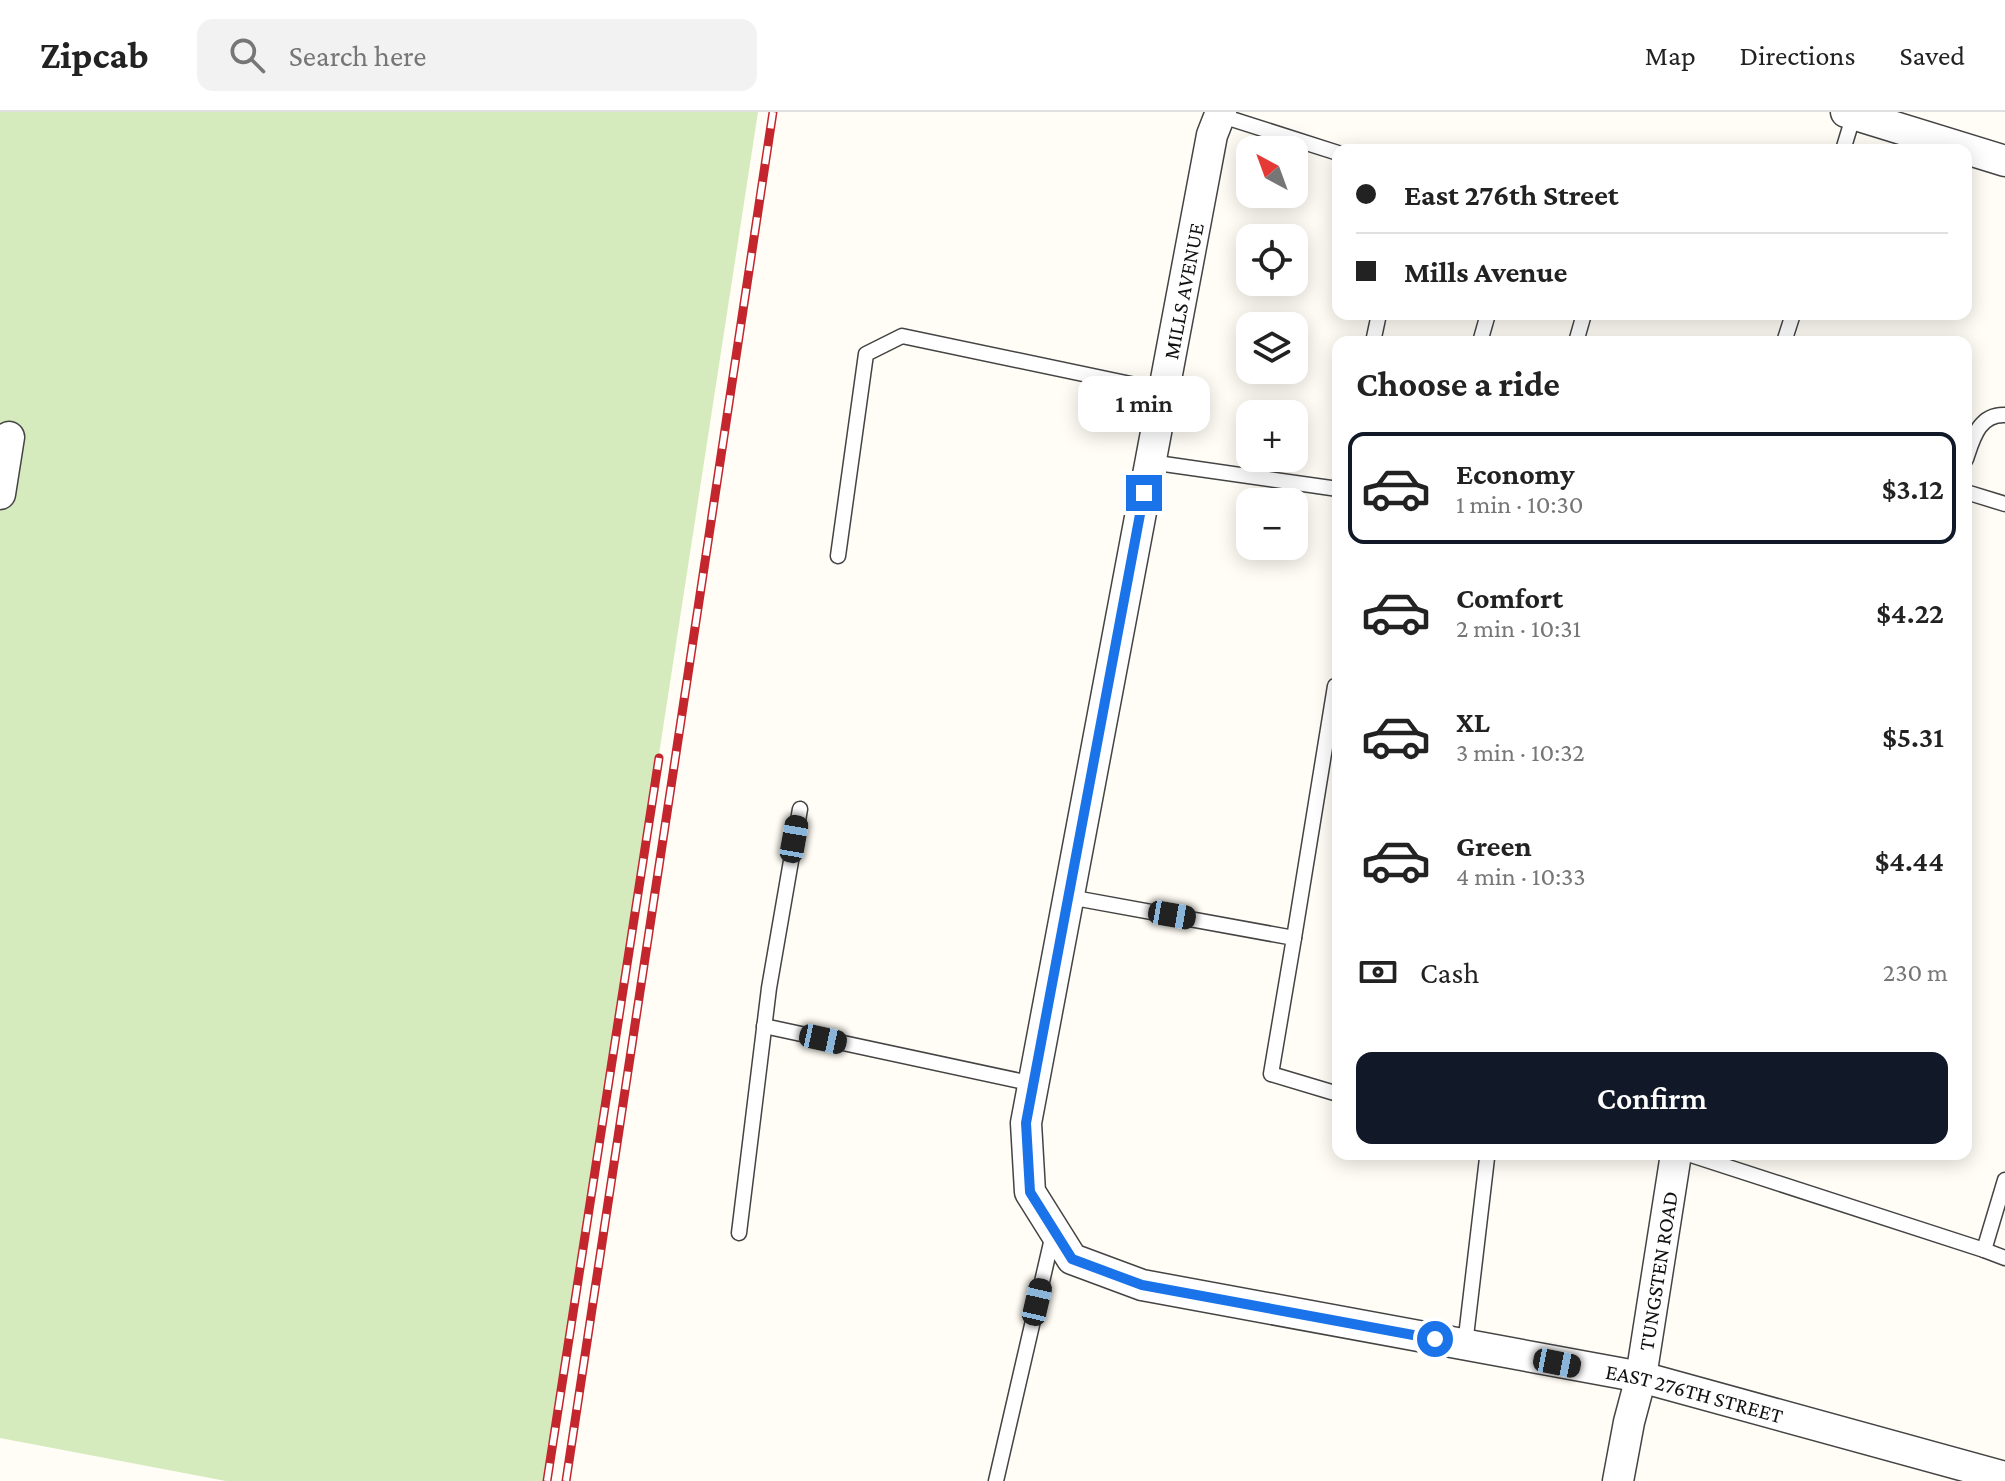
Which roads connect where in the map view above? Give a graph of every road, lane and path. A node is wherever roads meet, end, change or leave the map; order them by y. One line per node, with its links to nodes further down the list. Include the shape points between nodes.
1 (1850, 113): 3 (lane); 4 (street)
2 (1217, 121): 5 (lane); 8 (street, MILLS AVENUE)
3 (1844, 144)
4 (1950, 144)
5 (1332, 151)
6 (1972, 151): 7 (street)
7 (2005, 161)
8 (1164, 391): 12 (street, MILLS AVENUE); 17 (lane, via 902,336 866,354)
9 (2005, 415): 11 (lane, via 1988,418)
10 (9, 437): 14 (street)
11 (1972, 443)
12 (1150, 462): 13 (lane); 20 (street, MILLS AVENUE)
13 (1332, 488)
14 (0, 494)
15 (1972, 494): 16 (lane)
16 (2005, 504)
17 (838, 556)
18 (1332, 704): 21 (lane)
19 (800, 809): 22 (lane)
20 (1069, 897): 21 (lane); 23 (street, MILLS AVENUE)
21 (1294, 938): 24 (lane, via 1271,1074)
22 (764, 1026): 23 (lane); 30 (lane)
23 (1034, 1084): 29 (street, MILLS AVENUE, via 1026,1123 1030,1192)
24 (1332, 1092)
25 (1487, 1160): 34 (lane)
26 (1675, 1160): 35 (street, TUNGSTEN ROAD)
27 (1706, 1160): 31 (lane)
28 (2005, 1180): 31 (lane)
29 (1054, 1230): 33 (street, MILLS AVENUE, via 1072,1259); 37 (lane)
30 (739, 1233)
31 (1984, 1250): 32 (lane)
32 (2005, 1258)
33 (1142, 1285): 34 (street, EAST 276TH STREET)
34 (1465, 1345): 35 (street, EAST 276TH STREET)
35 (1641, 1377): 36 (street, EAST 276TH STREET); 38 (street, TUNGSTEN ROAD)
36 (2005, 1477)
37 (996, 1481)
38 (1618, 1481)

